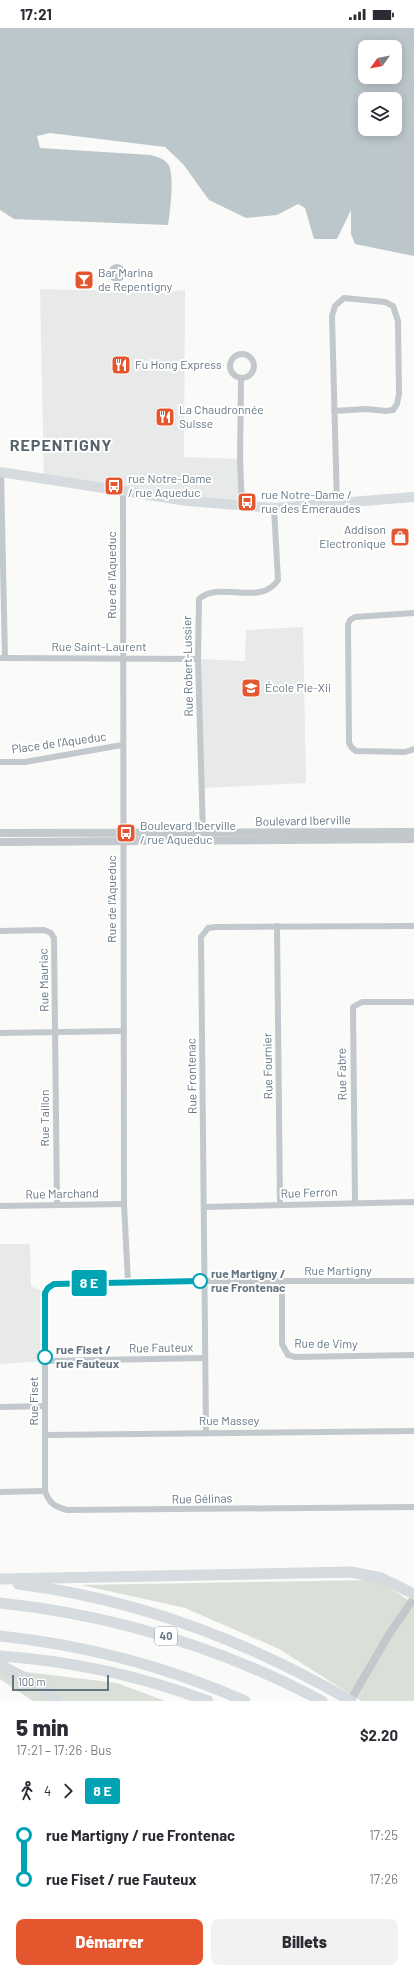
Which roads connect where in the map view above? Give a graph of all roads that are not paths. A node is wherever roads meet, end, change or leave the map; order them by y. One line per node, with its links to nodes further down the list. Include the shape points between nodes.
1 (240, 379): 7 (street)
2 (334, 411): 2 (street, via 332,316 335,306 344,298 385,302 393,306 398,321 397,404 393,410 386,411); 6 (street)
3 (0, 472): 4 (main road); 10 (street)
4 (123, 491): 7 (main road); 11 (street, Rue de l'Aqueduc)
5 (414, 497): 6 (main road)
6 (336, 505): 8 (main road)
7 (242, 506): 8 (main road)
8 (274, 508): 12 (street, Rue Robert-Lussier, via 278,580 273,587 264,592 209,593 199,599)
9 (414, 613): 14 (street, via 355,617 348,625 349,743 356,751 405,752)
10 (3, 658): 11 (street, Rue Saint-Laurent)
11 (123, 658): 12 (street, Rue Saint-Laurent); 13 (street, Rue de l'Aqueduc)
12 (198, 659): 19 (street, Rue Robert-Lussier)
13 (122, 745): 15 (street, Place de l'Aqueduc, via 25,762); 16 (street, Rue de l'Aqueduc)
14 (414, 749)
15 (0, 762)
16 (123, 832): 18 (street, Boulevard Iberville); 19 (street, Boulevard Iberville); 22 (street, Rue de l'Aqueduc)
17 (414, 832): 19 (street, Boulevard Iberville)
18 (0, 833)
19 (203, 838): 20 (street, Boulevard Iberville); 22 (street, Boulevard Iberville)
20 (414, 839)
21 (0, 842): 22 (street, Boulevard Iberville)
22 (122, 842): 28 (street, Rue de l'Aqueduc)
23 (277, 926): 24 (street, Rue Frontenac); 34 (street, Rue Fournier); 36 (street, Rue Frontenac, via 208,928 201,937)
24 (414, 926)
25 (0, 931): 27 (street, Rue Mauriac, via 44,930 54,938)
26 (414, 1002): 30 (street, Rue Fabre, via 362,1002 353,1007)
27 (55, 1031): 28 (street); 29 (street); 32 (street, Rue Taillon)
28 (124, 1031): 33 (street, Rue de l'Aqueduc)
29 (0, 1033)
30 (355, 1202): 31 (street, Rue Ferron); 34 (street, Rue Ferron)
31 (414, 1202)
32 (57, 1204): 33 (street, Rue Marchand); 35 (street, Rue Marchand)
33 (124, 1204): 39 (street, Rue de l'Aqueduc)
34 (280, 1205): 36 (street, Rue Ferron)
35 (0, 1206)
36 (204, 1207): 37 (street, Rue Frontenac)
37 (206, 1281): 39 (street, Rue Martigny); 40 (street, Rue Martigny); 43 (street, Rue Frontenac)
38 (414, 1281): 40 (street, Rue Martigny)
39 (128, 1282): 41 (street, Rue Martigny, via 54,1284)
40 (282, 1282): 42 (street, Rue de Vimy, via 282,1344 288,1354 295,1357)
41 (48, 1288): 44 (street, Rue Fiset, via 45,1293)
42 (414, 1355)
43 (205, 1358): 44 (street, Rue Fauteux); 48 (street, Rue Frontenac)
44 (45, 1362): 45 (street, Rue Fiset)
45 (45, 1406): 46 (street); 49 (street, Rue Fiset)
46 (0, 1407)
47 (414, 1431): 48 (street, Rue Massey)
48 (206, 1432): 49 (street, Rue Massey)
49 (45, 1435): 50 (street, Rue Fiset)
50 (45, 1491): 51 (street); 52 (street, Rue Gélinas, via 48,1500 56,1507 67,1510)
51 (0, 1492)
52 (414, 1507)
53 (0, 1580): 54 (highway, via 351,1572 381,1578); 64 (highway, via 112,1601 186,1623 275,1659)
54 (414, 1594)
55 (414, 1598): 64 (street)
56 (0, 1603): 63 (highway, 40, via 87,1616 156,1633 238,1662)
57 (0, 1636): 62 (highway, via 59,1645 128,1660 178,1675)
58 (0, 1656): 61 (highway, via 109,1672)
59 (0, 1665): 60 (highway, via 31,1682)
60 (56, 1701)
61 (208, 1701)
62 (245, 1701)
63 (322, 1701)
64 (350, 1701)

